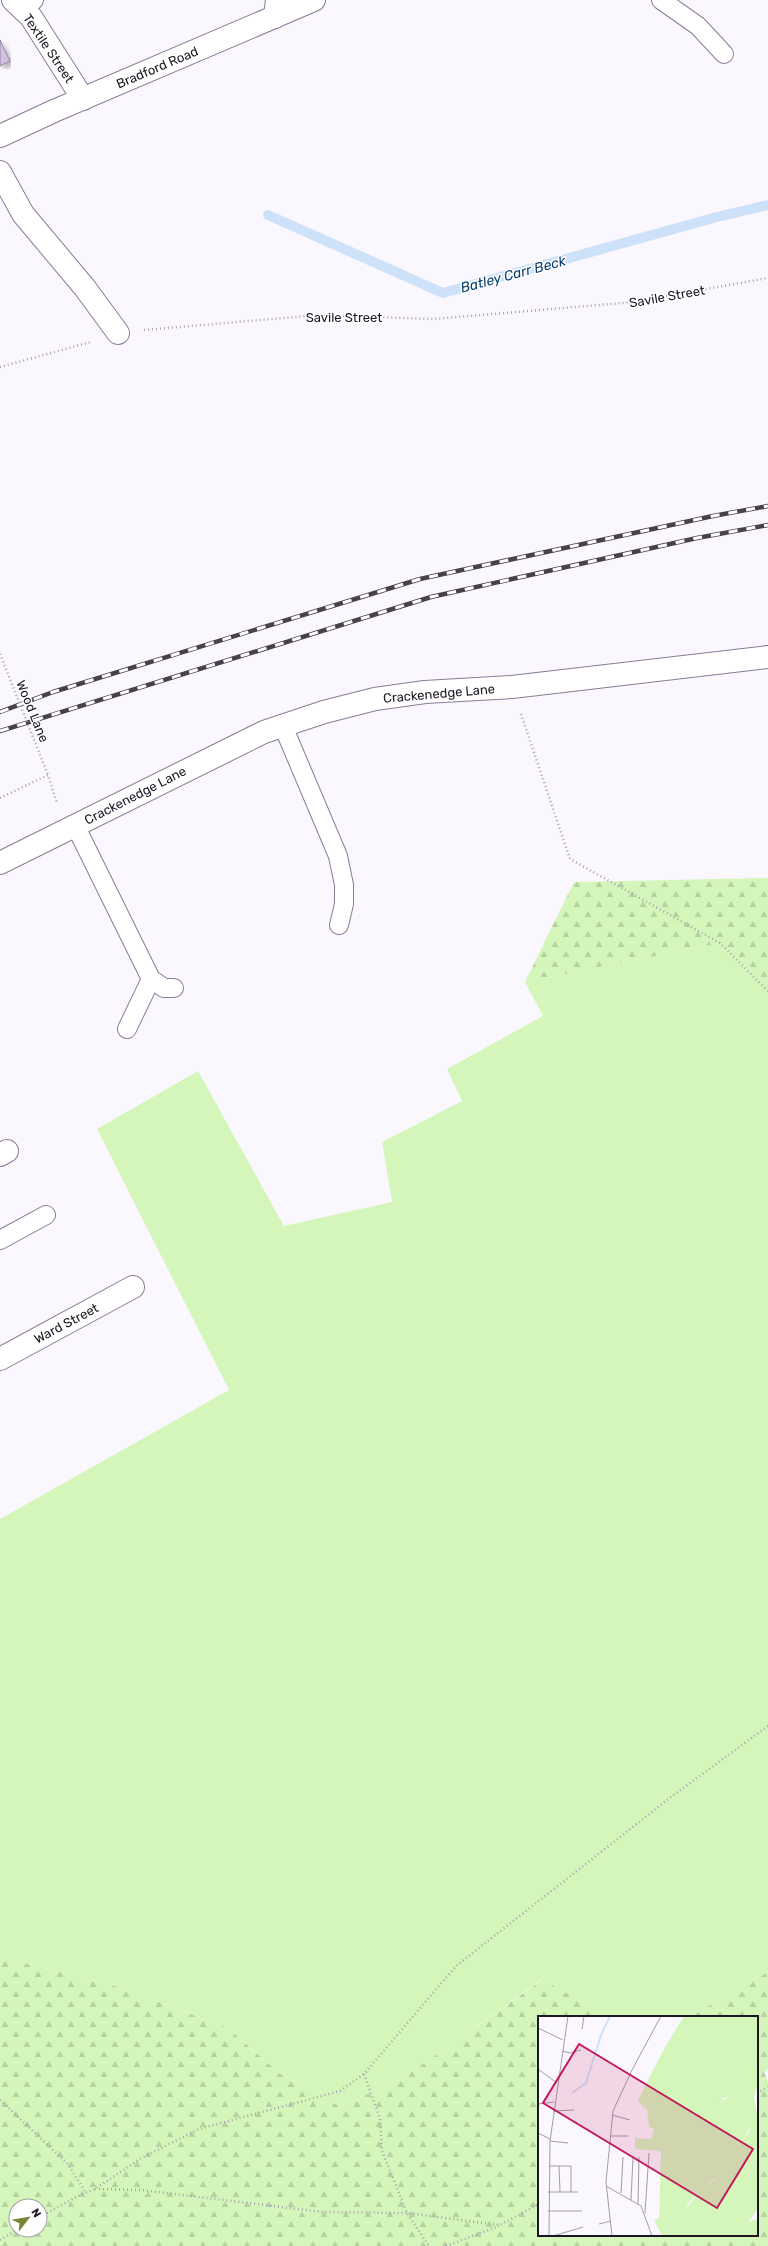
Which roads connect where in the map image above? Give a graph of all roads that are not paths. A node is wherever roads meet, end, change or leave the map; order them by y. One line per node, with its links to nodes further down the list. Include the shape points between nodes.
1 (314, 0): 4 (street, Bradford Road)
2 (661, 0): 5 (lane, via 698,26)
3 (23, 3): 6 (street, Textile Street)
4 (276, 8): 6 (street, Bradford Road)
5 (724, 54)
6 (83, 98): 7 (street, Bradford Road)
7 (0, 136)
8 (0, 172): 9 (street, via 23,214 85,288)
9 (118, 333)
10 (768, 657): 11 (street, Crackenedge Lane, via 512,687 425,692 374,699)
11 (283, 726): 12 (street, Crackenedge Lane, via 264,732); 14 (lane, via 338,856 344,885 344,904)
12 (75, 825): 13 (street, Crackenedge Lane); 15 (lane)
13 (0, 863)
14 (339, 924)
15 (151, 979): 16 (lane, via 164,988); 17 (lane)
16 (174, 988)
17 (127, 1029)
18 (46, 1215): 19 (lane)
19 (0, 1240)
20 (133, 1287): 21 (street, Ward Street)
21 (0, 1359)

